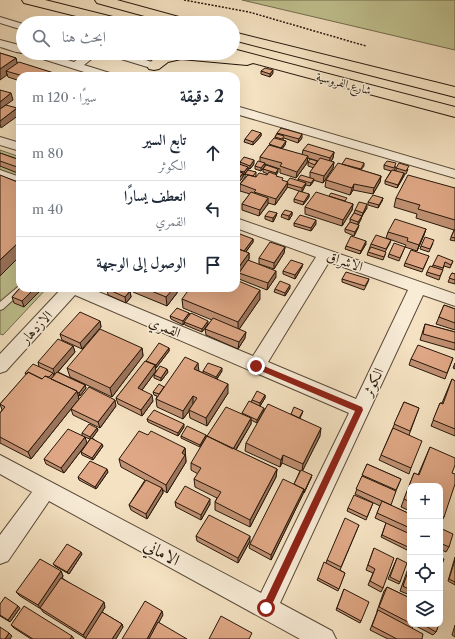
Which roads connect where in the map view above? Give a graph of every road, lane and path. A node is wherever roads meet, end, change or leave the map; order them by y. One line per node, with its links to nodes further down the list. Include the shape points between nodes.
1 (29, 0): 4 (highway)
2 (102, 0): 5 (highway)
3 (184, 0): 10 (path, via 249,12)
4 (92, 16)
5 (160, 16)
6 (0, 20): 7 (street)
7 (16, 25)
8 (240, 38): 23 (highway, شارع الفروسية)
9 (0, 43): 11 (street)
10 (366, 46)
11 (16, 48)
12 (240, 55): 19 (highway, شارع الفروسية)
13 (56, 60): 20 (street)
14 (83, 60): 20 (street)
15 (144, 60): 18 (street)
16 (164, 60): 18 (highway)
17 (236, 60): 19 (highway)
18 (157, 63): 22 (street)
19 (272, 64): 25 (highway, شارع الفروسية)
20 (75, 66): 21 (street)
21 (95, 72)
22 (147, 72)
23 (455, 92)
24 (240, 111): 29 (street)
25 (455, 112)
26 (0, 140): 27 (street)
27 (16, 146)
28 (0, 172): 30 (lane)
29 (455, 174)
30 (16, 178)
31 (240, 224): 32 (street, الاشراق)
32 (325, 254): 33 (street, الاشراق); 40 (street)
33 (418, 287): 37 (street, الاشراق); 41 (street, الكوثر)
34 (17, 292): 38 (lane)
35 (69, 292): 39 (street, الازدهار)
36 (82, 292): 40 (street, القمري)
37 (455, 300)
38 (0, 307)
39 (3, 359)
40 (256, 366): 41 (street, القمري)
41 (360, 410): 45 (street, الكوثر)
42 (0, 464): 43 (street, الاماني)
43 (46, 490): 44 (street); 45 (street, الاماني)
44 (0, 553)
45 (266, 608): 46 (street, الاماني)
46 (324, 639)

